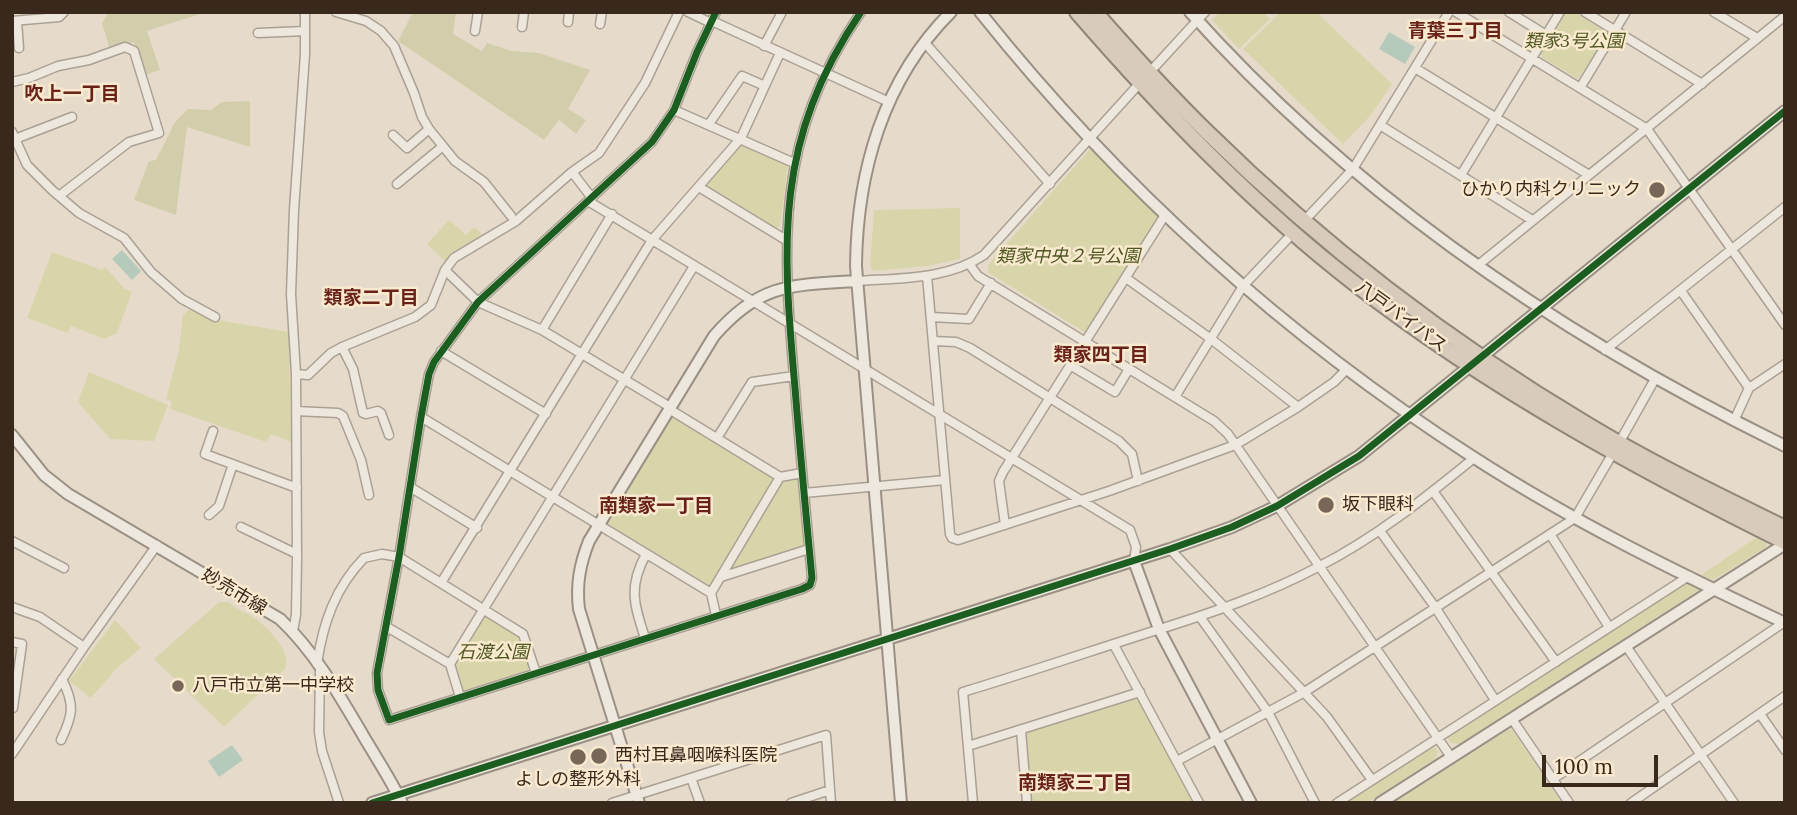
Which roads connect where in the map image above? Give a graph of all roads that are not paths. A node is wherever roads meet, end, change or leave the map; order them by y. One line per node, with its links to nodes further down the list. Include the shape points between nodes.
1 (64, 12): 25 (street)
2 (305, 12): 28 (street)
3 (336, 12): 54 (street, via 366,21 394,46)
4 (478, 12): 29 (street)
5 (524, 12): 27 (street)
6 (602, 12): 26 (street)
7 (679, 12): 62 (street, via 619,127 600,153)
8 (688, 12): 24 (street)
9 (782, 12): 35 (street)
10 (861, 12): 40 (street)
11 (951, 12): 34 (street)
12 (980, 12): 58 (street)
13 (1077, 12): 41 (highway, 八戸バイパス)
14 (1095, 12): 41 (highway, 八戸バイパス)
15 (1449, 12): 39 (street)
16 (1457, 12): 38 (street)
17 (1509, 12): 32 (street)
18 (1560, 12): 32 (street)
19 (1584, 12): 30 (street)
20 (1626, 12): 30 (street)
21 (1714, 12): 33 (street)
22 (1197, 15): 41 (street); 61 (street, via 1277,101)
23 (1785, 16): 33 (street)
24 (713, 18): 35 (street); 47 (street)
25 (15, 21): 36 (street)
26 (600, 24)
27 (522, 27)
28 (305, 31): 31 (street); 113 (street, via 292,280)
29 (475, 31)
30 (1615, 31): 43 (street); 45 (street)
31 (258, 33)
32 (1546, 35): 38 (street)
33 (1756, 38): 43 (street)
34 (925, 43): 46 (street); 66 (street)
35 (764, 46): 37 (street)
36 (19, 48)
37 (780, 53): 40 (street); 44 (street)
38 (1532, 59): 45 (street); 50 (street)
39 (1415, 68): 50 (street); 52 (street)
40 (825, 74): 46 (street); 60 (street, via 806,116)
41 (1144, 78): 58 (street); 76 (highway, 八戸バイパス); 77 (highway, 八戸バイパス, via 1211,158)
42 (12, 82): 69 (street, via 125,47 134,51 159,133 130,142)
43 (1702, 84): 53 (street)
44 (765, 86): 51 (street, via 742,76); 57 (street)
45 (1580, 88): 53 (street)
46 (888, 102): 87 (street, via 867,160 859,201)
47 (674, 110): 51 (street); 70 (street, via 652,142)
48 (1785, 111): 68 (street)
49 (72, 117): 56 (street)
50 (1496, 117): 63 (street); 64 (street)
51 (709, 124): 57 (street)
52 (1380, 125): 61 (street); 63 (street)
53 (1647, 129): 64 (street); 68 (street)
54 (429, 130): 55 (street, via 407,148); 59 (street)
55 (393, 135)
56 (14, 136): 69 (street, via 27,164)
57 (741, 138): 60 (street); 67 (street)
58 (1090, 139): 66 (street); 73 (street)
59 (443, 146): 65 (street); 74 (street, via 454,161 484,182)
60 (794, 163): 79 (street)
61 (1353, 169): 76 (street); 83 (street)
62 (572, 172): 70 (street); 84 (street, via 516,221 454,258)
63 (1461, 175): 75 (street)
64 (1589, 175): 75 (street)
65 (397, 184)
66 (1050, 184): 81 (street, via 984,256)
67 (699, 187): 78 (street); 79 (street)
68 (1689, 189): 80 (street); 94 (street)
69 (59, 196): 95 (street, via 124,238 151,272 182,299)
70 (590, 199): 72 (street); 93 (street)
71 (1785, 207): 80 (street)
72 (612, 215): 78 (street); 99 (street)
73 (1165, 215): 86 (street); 89 (street)
74 (511, 216)
75 (1532, 220): 83 (street)
76 (1304, 221): 107 (highway, 八戸バイパス)
77 (1294, 232): 89 (street); 107 (highway, 八戸バイパス, via 1357,286)
78 (652, 240): 82 (street); 106 (street)
79 (786, 240): 90 (street)
80 (1732, 250): 91 (street); 98 (street)
81 (970, 265): 85 (street); 88 (street)
82 (694, 266): 92 (street); 116 (street)
83 (1477, 266): 94 (street)
84 (445, 270): 93 (street); 103 (street, via 431,305 415,317)
85 (927, 276): 87 (street); 96 (street)
86 (1126, 278): 100 (street); 102 (street)
87 (857, 281): 90 (street); 110 (street)
88 (991, 283): 96 (street, via 969,319); 102 (street)
89 (1244, 286): 100 (street); 112 (street)
90 (786, 288): 92 (street); 97 (street)
91 (1681, 291): 105 (street); 117 (street)
92 (751, 301): 97 (street); 121 (street, via 714,336)
93 (478, 302): 99 (street); 104 (street)
94 (1540, 310): 105 (street); 107 (street)
95 (215, 317)
96 (931, 317): 101 (street)
97 (789, 324): 110 (street); 114 (street)
98 (1785, 325)
99 (542, 330): 106 (street)
100 (1211, 339): 118 (street); 120 (street)
101 (933, 341): 119 (street, via 970,348); 125 (street)
102 (1085, 342): 109 (street); 111 (street)
103 (342, 347): 113 (street, via 308,375); 130 (street, via 353,369 363,413 380,412)
104 (441, 351): 123 (street); 126 (street, via 429,374)
105 (1605, 351): 115 (street)
106 (583, 355): 116 (street); 123 (street)
107 (1474, 361): 124 (street); 134 (highway, 八戸バイパス)
108 (1785, 364): 117 (street)
109 (1070, 365): 111 (street, via 1115,392); 119 (street)
110 (864, 369): 125 (street); 143 (street)
111 (1129, 369): 118 (street)
112 (1347, 369): 120 (street); 124 (street)
113 (296, 374): 122 (street)
114 (794, 376): 131 (street, via 752,382); 139 (street)
115 (1655, 379): 127 (street); 134 (street)
116 (625, 380): 121 (street); 149 (street)
117 (1749, 388): 127 (street)
118 (1175, 397): 132 (street, via 1214,421)
119 (1049, 398): 135 (street); 142 (street, via 1125,447 1132,454)
120 (1298, 407): 132 (street)
121 (670, 408): 131 (street); 154 (street)
122 (296, 411): 145 (street); 148 (street, via 341,414 361,460)
123 (546, 414): 138 (street)
124 (1410, 415): 136 (street); 151 (street, via 1359,456)
125 (941, 416): 135 (street); 141 (street)
126 (421, 417): 138 (street); 144 (street)
127 (1734, 421): 133 (street)
128 (213, 431): 137 (street, via 205,454)
129 (12, 435): 163 (street, 妙売市線, via 44,474 68,494)
130 (390, 435)
131 (717, 438): 140 (street)
132 (1235, 445): 142 (street); 151 (street)
133 (1785, 446)
134 (1616, 448): 153 (street); 158 (highway, 八戸バイパス); 162 (highway, 八戸バイパス)
135 (1012, 457): 150 (street); 155 (street, via 999,481)
136 (1474, 458): 146 (street); 153 (street)
137 (233, 464): 145 (street); 152 (street, via 219,506)
138 (512, 471): 149 (street); 157 (street)
139 (802, 473): 140 (street); 147 (street)
140 (780, 477): 174 (street)
141 (945, 480): 143 (street); 155 (street, via 951,538 958,540)
142 (1138, 481): 150 (street)
143 (875, 486): 147 (street); 190 (street)
144 (410, 487): 157 (street); 168 (street)
145 (297, 488): 166 (street)
146 (1433, 491): 159 (street); 172 (street)
147 (804, 493): 164 (street)
148 (369, 495)
149 (554, 496): 154 (street); 181 (street)
150 (1082, 500): 155 (street); 169 (street, via 1130,530 1136,547)
151 (1277, 506): 165 (street); 170 (street)
152 (209, 515)
153 (1575, 518): 160 (street); 173 (street)
154 (599, 524): 167 (street); 196 (street, via 583,558 577,594)
155 (1005, 525)
156 (242, 527): 166 (street)
157 (477, 528): 175 (street)
158 (1785, 528)
159 (1380, 531): 170 (street); 179 (street)
160 (1549, 534): 172 (street); 186 (street)
161 (12, 541): 171 (street)
162 (1785, 543): 176 (street)
163 (157, 545): 188 (street, 妙売市線, via 280,619); 195 (street)
164 (809, 549): 174 (street); 182 (street, via 810,584)
165 (1170, 549): 169 (street); 180 (street)
166 (297, 554): 188 (street)
167 (646, 554): 177 (street); 189 (street, via 633,586)
168 (399, 557): 175 (street); 185 (street); 199 (street, via 382,554 360,562 324,624)
169 (1134, 561): 187 (street); 190 (street)
170 (1319, 567): 180 (street); 193 (street)
171 (64, 568)
172 (1491, 573): 179 (street); 197 (street)
173 (1689, 576): 176 (street); 186 (street)
174 (721, 577): 177 (street)
175 (442, 583): 181 (street)
176 (1714, 589): 184 (street); 194 (street)
177 (710, 593): 182 (street)
178 (12, 607): 195 (street, via 40,617)
179 (1435, 607): 193 (street); 206 (street)
180 (1224, 609): 183 (street); 203 (street)
181 (483, 611): 198 (street); 200 (street, via 523,634)
182 (716, 615): 189 (street)
183 (1200, 617): 187 (street); 209 (street)
184 (1784, 623): 207 (street)
185 (387, 627): 198 (street); 204 (street, via 377,673 388,720)
186 (1609, 627): 197 (street)
187 (1159, 629): 192 (street); 216 (street)
188 (293, 632): 199 (street, 妙売市線)
189 (645, 638): 196 (street)
190 (888, 639): 212 (street); 236 (street)
191 (12, 642): 208 (street, via 22,644)
192 (1114, 645): 202 (street); 217 (street, via 963,692)
193 (1374, 646): 203 (street); 214 (street)
194 (1626, 646): 207 (street); 211 (street)
195 (84, 647): 201 (street)
196 (593, 656): 200 (street); 212 (street)
197 (1556, 662): 206 (street)
198 (450, 664): 204 (street)
199 (319, 666): 227 (street, 妙売市線); 230 (street, via 319,732)
200 (536, 673): 204 (street)
201 (62, 679): 215 (street, via 72,717); 219 (street)
202 (1140, 692): 213 (street); 222 (street)
203 (1303, 693): 209 (street); 225 (street, via 1327,717)
204 (460, 696)
205 (1785, 696): 210 (street)
206 (1495, 700): 214 (street)
207 (1665, 704): 220 (street); 224 (street)
208 (13, 708)
209 (1268, 712): 216 (street); 241 (street)
210 (1760, 714): 218 (street); 220 (street)
211 (1512, 719): 221 (street); 224 (street)
212 (614, 726): 227 (street); 228 (street)
213 (1021, 730): 217 (street); 238 (street)
214 (1438, 737): 221 (street); 225 (street)
215 (61, 740)
216 (1217, 740): 222 (street); 240 (street)
217 (968, 746): 237 (street)
218 (1785, 750)
219 (12, 754)
220 (1701, 755): 229 (street); 246 (street)
221 (1451, 757): 243 (street)
222 (1177, 761): 239 (street)
223 (691, 778): 226 (street, via 826,735); 228 (street); 233 (street)
224 (1553, 779): 244 (street)
225 (1372, 780): 242 (street)
226 (830, 790): 234 (street); 235 (street)
227 (400, 799): 231 (street)
228 (638, 799): 232 (street)
229 (1646, 799): 245 (street)
230 (339, 803)
231 (372, 803)
232 (612, 803)
233 (700, 803)
234 (791, 803)
235 (831, 803)
236 (901, 803)
237 (972, 803)
238 (1027, 803)
239 (1199, 803)
240 (1251, 803)
241 (1315, 803)
242 (1337, 803)
243 (1380, 803)
244 (1569, 803)
245 (1631, 803)
246 (1734, 803)

